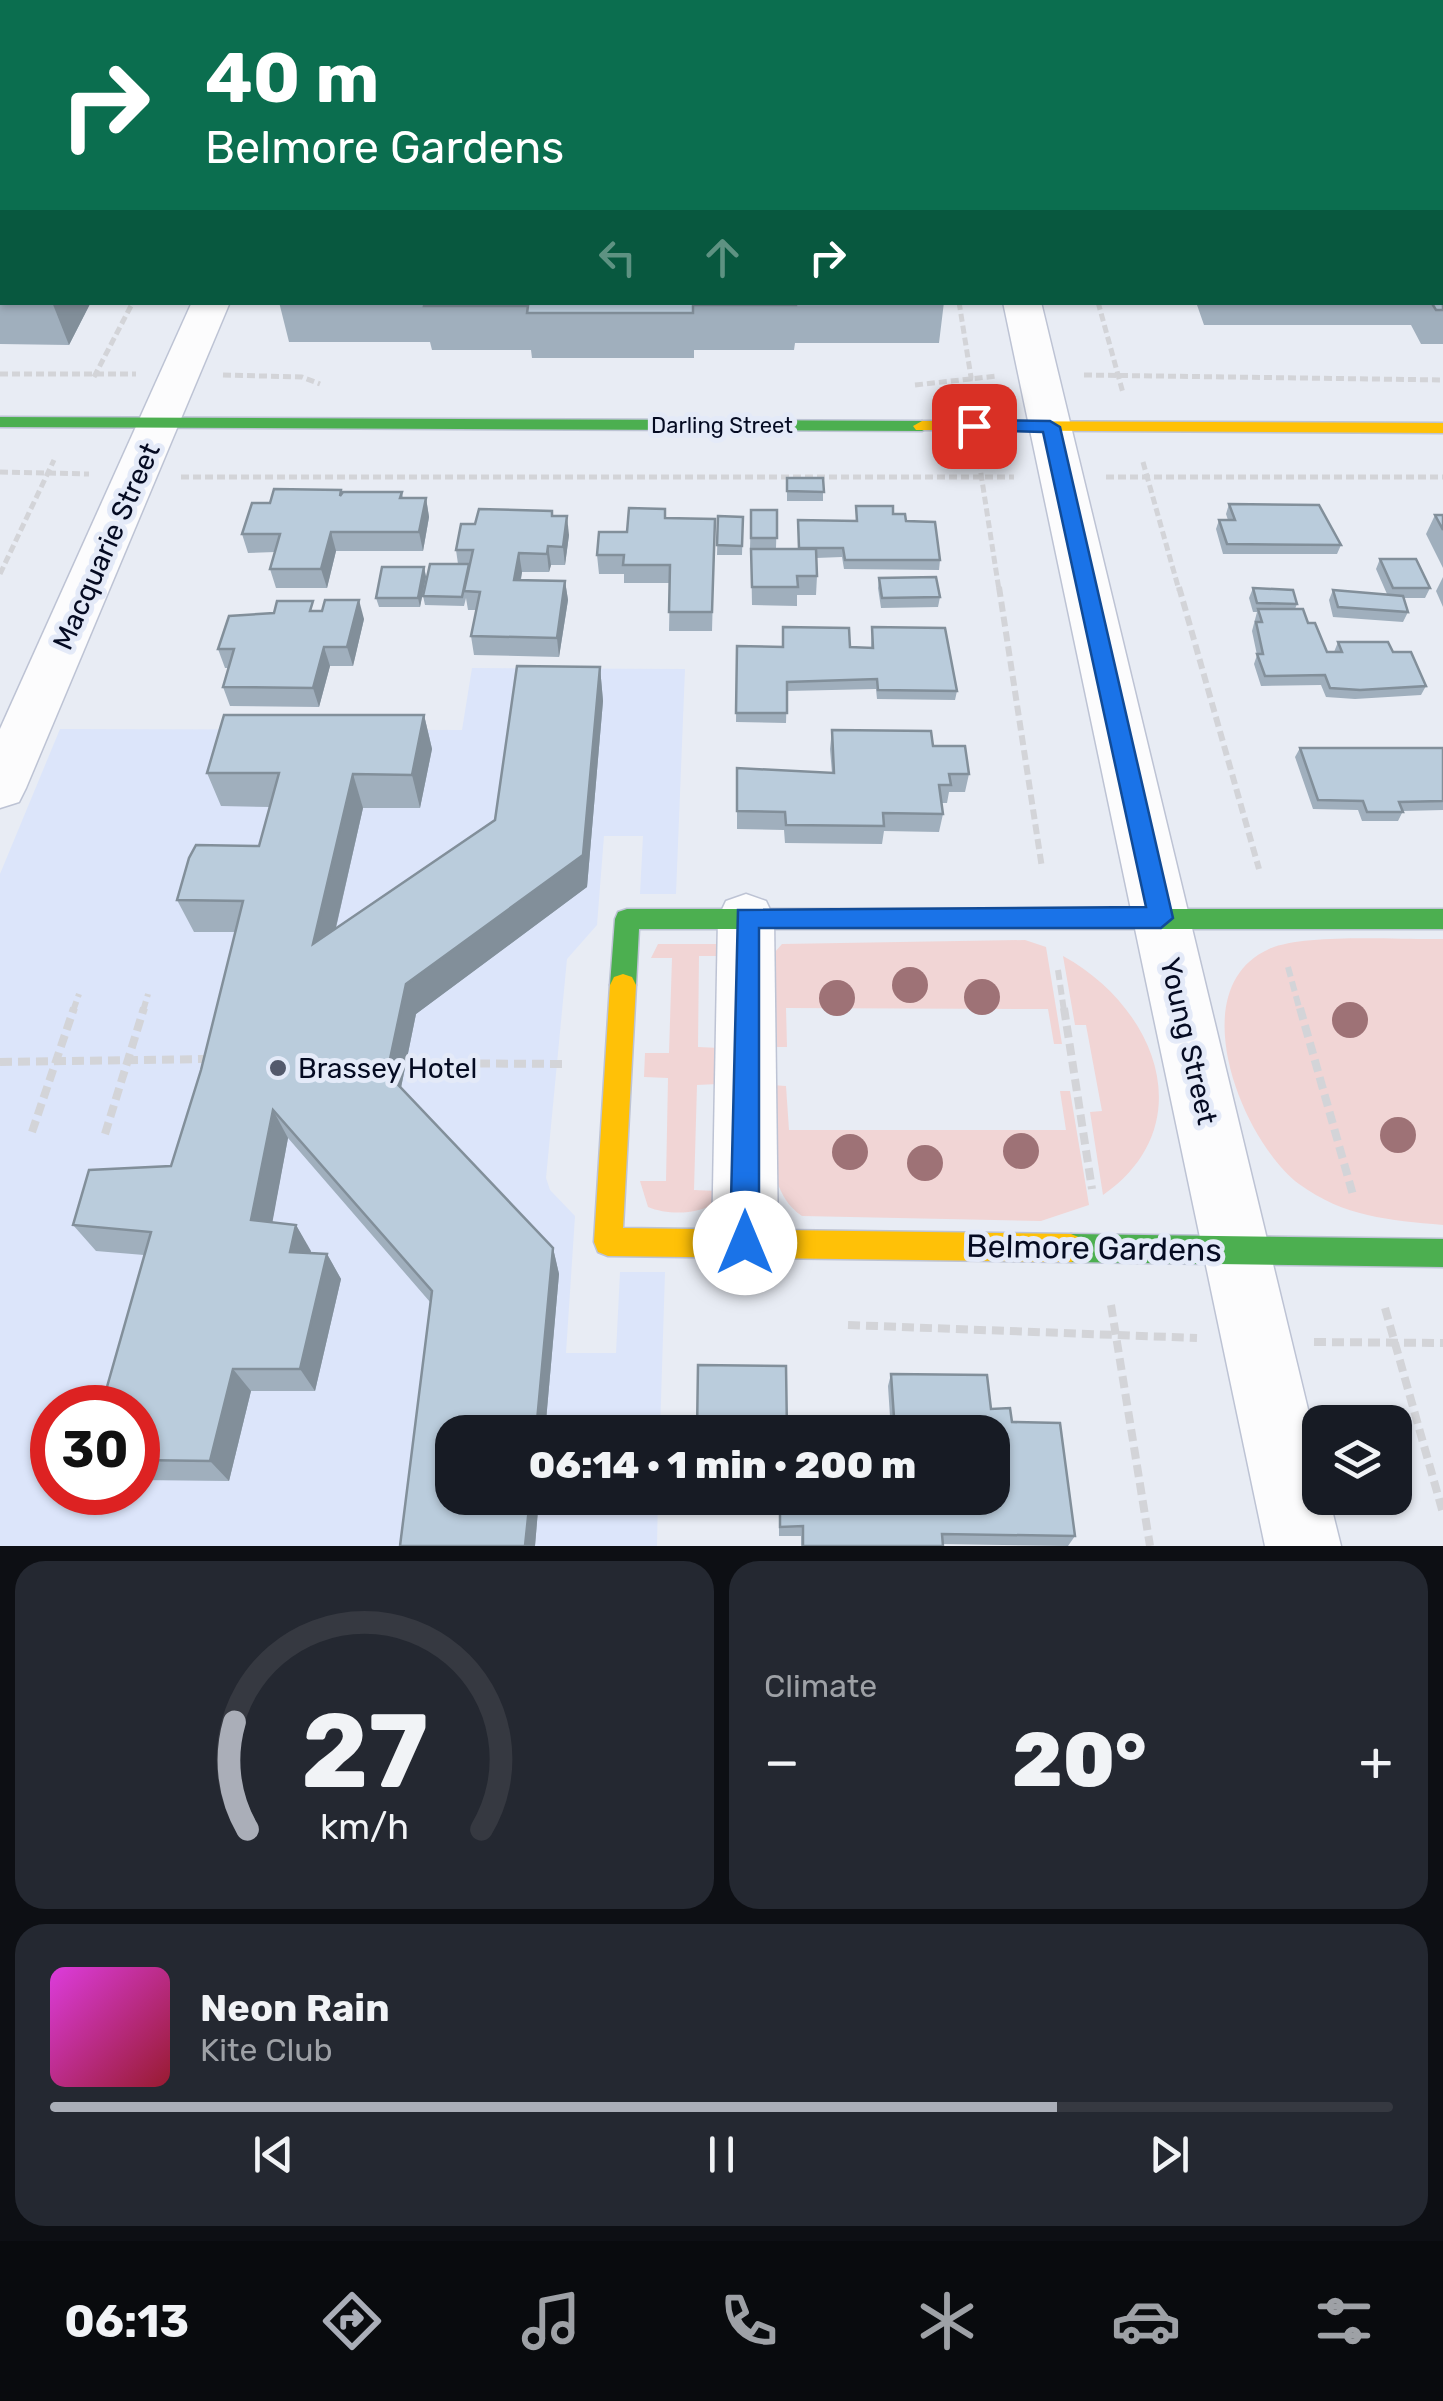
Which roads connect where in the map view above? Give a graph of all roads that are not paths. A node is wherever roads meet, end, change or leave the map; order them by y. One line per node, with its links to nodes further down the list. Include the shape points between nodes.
1 (210, 305): 4 (street, Macquarie Street)
2 (1023, 305): 5 (street, Young Street)
3 (0, 422): 4 (street, Darling Street)
4 (160, 422): 5 (street, Darling Street); 7 (street, Macquarie Street)
5 (1050, 426): 6 (street, Darling Street); 9 (street, Young Street)
6 (1443, 428)
7 (0, 788)
8 (746, 918): 9 (street, Belmore Gardens); 11 (street); 11 (street, Belmore Gardens, via 627,919 608,1242)
9 (1161, 918): 10 (street, Belmore Gardens); 12 (street, Young Street)
10 (1443, 919)
11 (745, 1243): 12 (street, Belmore Gardens)
12 (1236, 1250): 13 (street, Belmore Gardens); 14 (street, Young Street)
13 (1443, 1253)
14 (1303, 1546)

